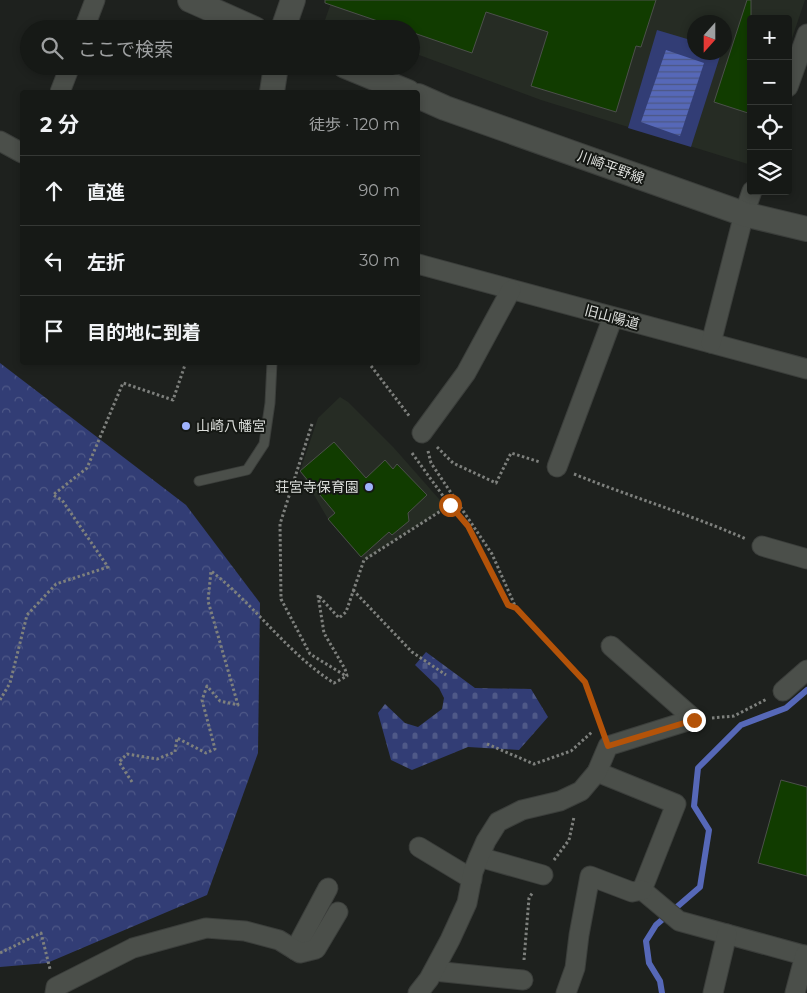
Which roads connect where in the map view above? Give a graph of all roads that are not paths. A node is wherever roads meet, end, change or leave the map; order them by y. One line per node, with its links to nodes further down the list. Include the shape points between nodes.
1 (95, 0): 4 (street)
2 (190, 0): 5 (street)
3 (293, 0): 6 (street)
4 (87, 20)
5 (235, 20)
6 (286, 20)
7 (807, 34): 8 (street)
8 (803, 58): 12 (street)
9 (67, 75): 13 (street)
10 (275, 75): 14 (street)
11 (367, 75): 15 (street)
12 (792, 79)
13 (61, 90)
14 (272, 90)
15 (403, 90)
16 (420, 97): 20 (street, 川崎平野線)
17 (0, 142): 18 (street)
18 (20, 152)
19 (751, 195): 20 (street)
20 (744, 214): 21 (street, 川崎平野線); 25 (street)
21 (807, 229)
22 (420, 265): 23 (street, 旧山陽道)
23 (511, 290): 24 (street, 旧山陽道); 28 (street, via 466,373)
24 (613, 317): 25 (street, 旧山陽道); 29 (street)
25 (711, 343): 27 (street, 旧山陽道)
26 (272, 365): 30 (lane, via 264,444 247,470)
27 (807, 369)
28 (422, 432)
29 (558, 467)
30 (200, 482)
31 (762, 546): 32 (street)
32 (807, 559)
33 (611, 646): 36 (street, via 694,720 608,746)
34 (807, 670): 35 (street)
35 (783, 691)
36 (597, 772): 38 (street, via 581,791 560,801 522,810 498,822); 42 (street, via 676,804)
37 (419, 847): 40 (street)
38 (479, 857): 39 (street); 40 (street)
39 (543, 876)
40 (472, 879): 47 (street, via 466,903)
41 (328, 888): 45 (street)
42 (642, 890): 44 (street, via 679,921); 51 (street, via 632,892 590,876 575,968)
43 (338, 912): 45 (street, via 316,949 300,953)
44 (726, 934): 46 (street); 52 (street)
45 (295, 950): 49 (street, via 279,940 245,931 206,928 133,948)
46 (806, 955): 53 (street)
47 (434, 971): 48 (street); 50 (street)
48 (523, 980)
49 (55, 990)
50 (418, 993)
51 (566, 993)
52 (713, 993)
53 (796, 993)

